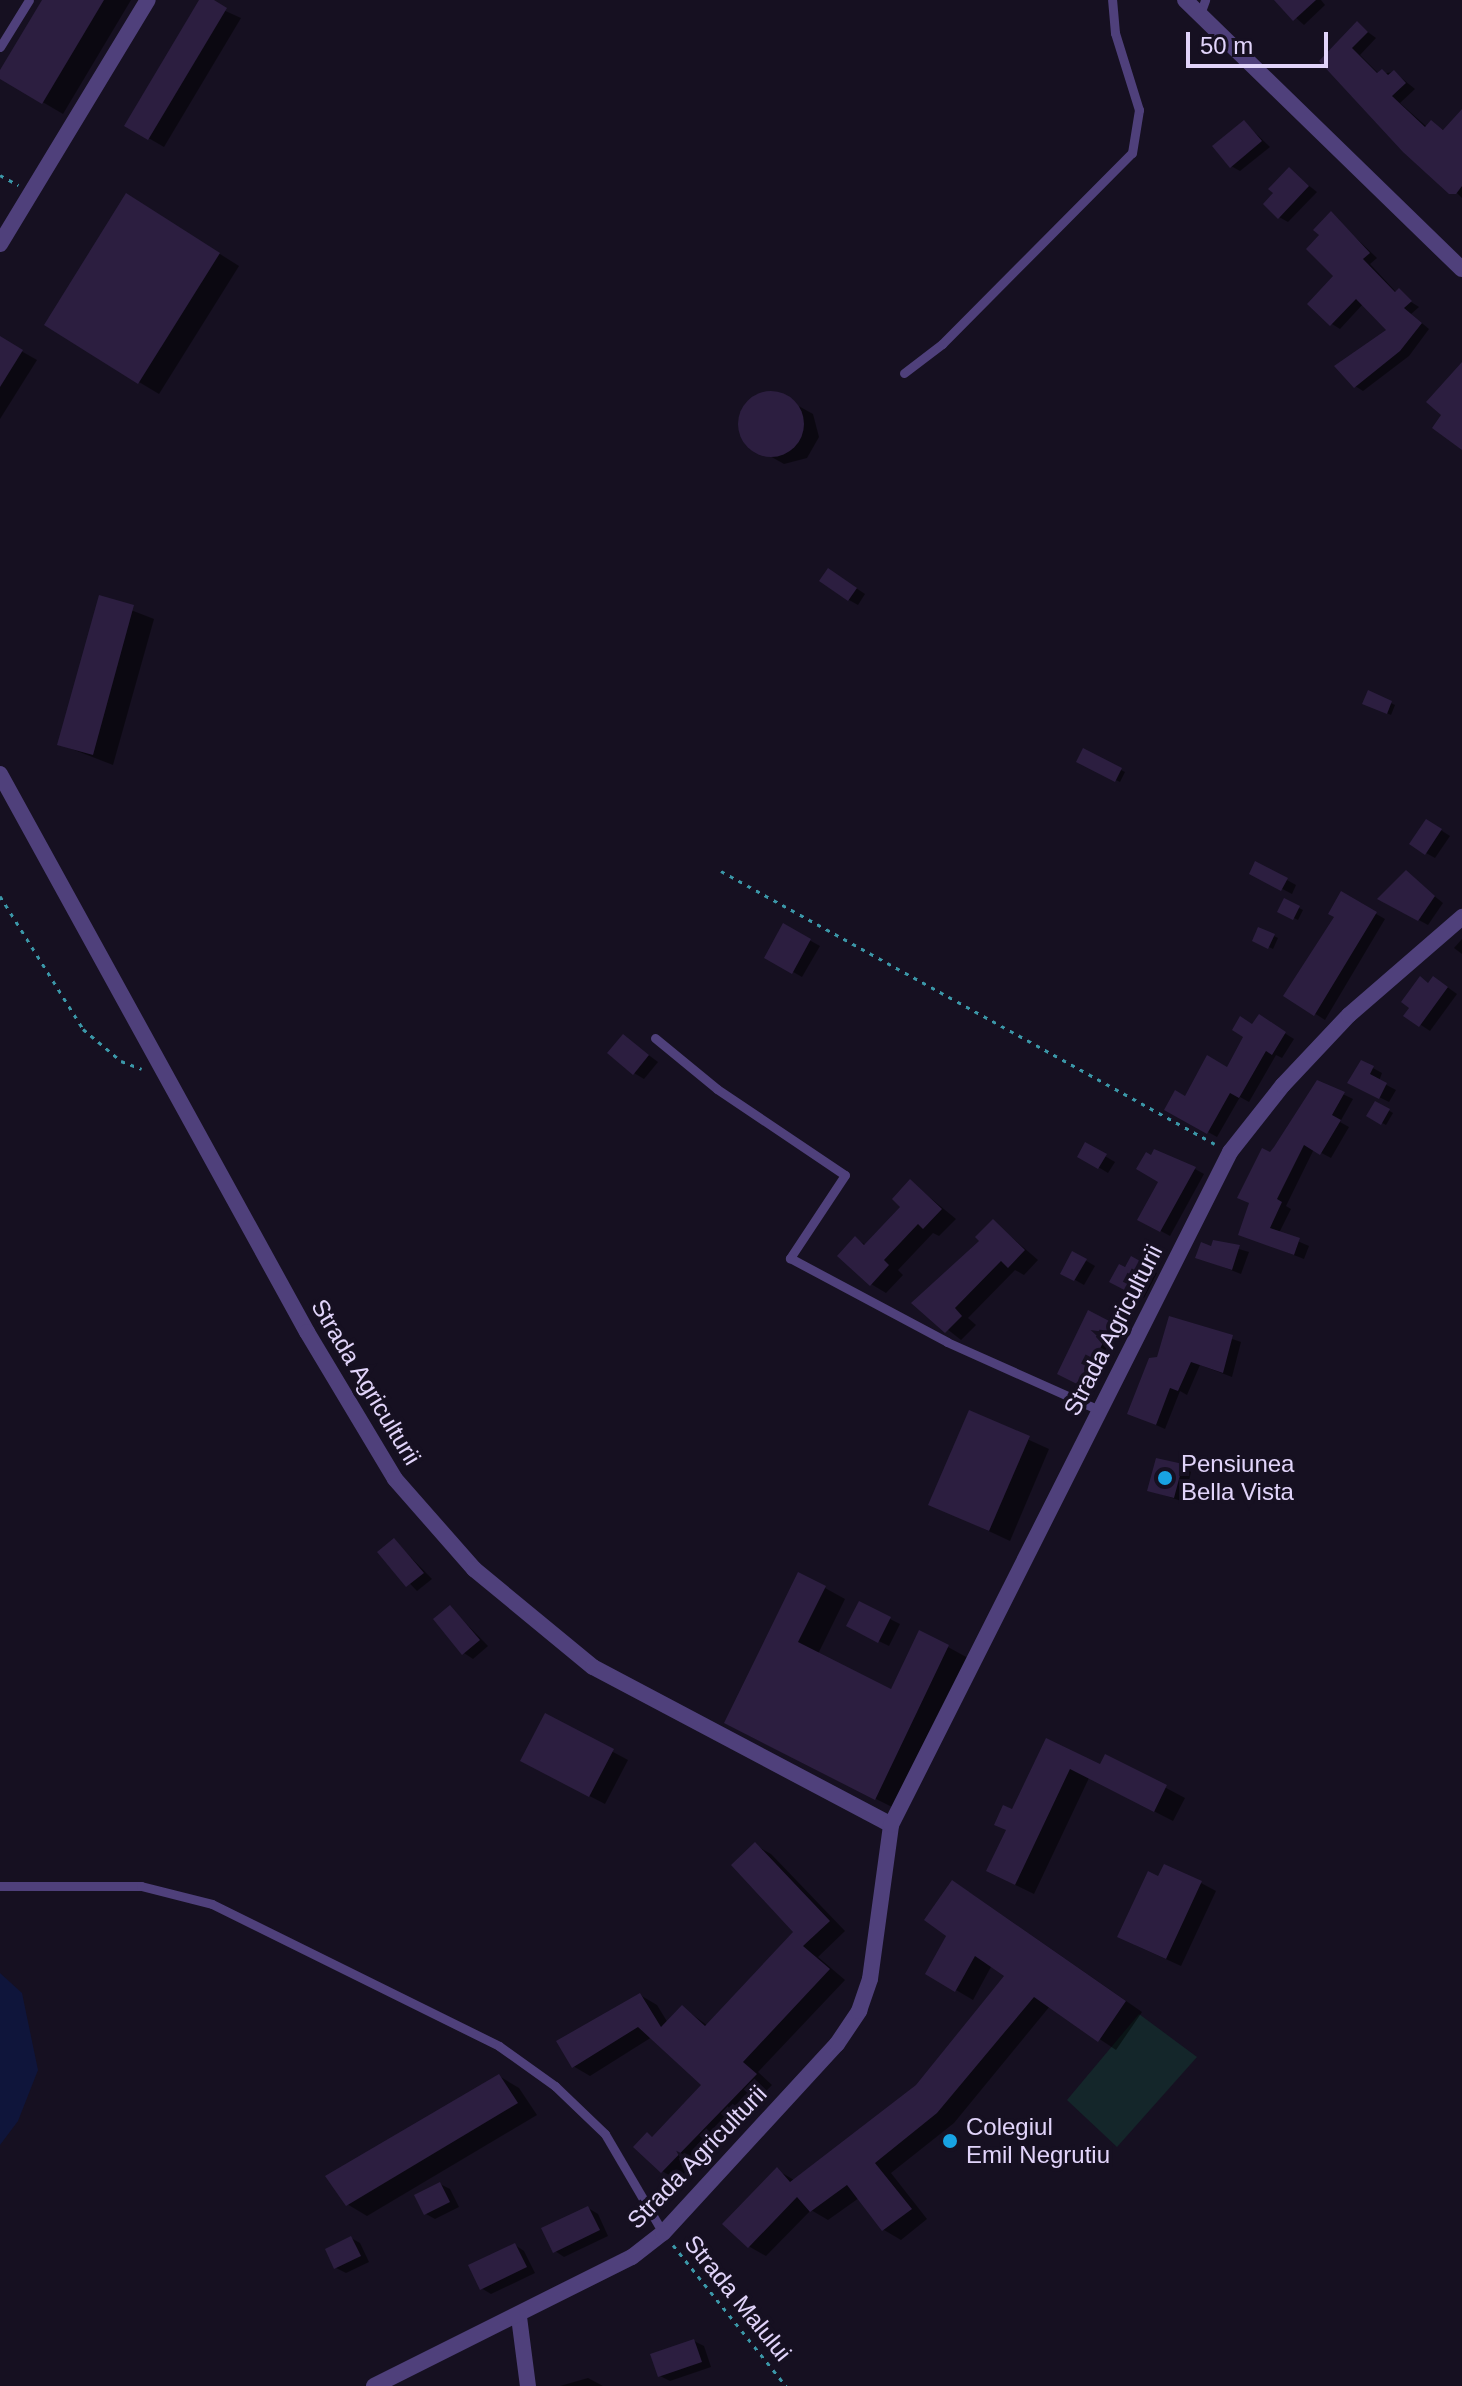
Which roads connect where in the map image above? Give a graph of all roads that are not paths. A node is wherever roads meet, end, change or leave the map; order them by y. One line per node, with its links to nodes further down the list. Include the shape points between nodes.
1 (29, 0): 6 (lane)
2 (148, 0): 7 (street)
3 (1112, 0): 9 (lane, via 1115,33 1139,110 1132,153 942,344)
4 (1185, 0): 5 (street)
5 (1203, 7): 8 (street)
6 (0, 47)
7 (0, 244)
8 (1462, 269)
9 (904, 373)
10 (0, 774): 14 (street, Strada Agriculturii, via 395,1479 474,1569 593,1667)
11 (1462, 917): 13 (street, Strada Agriculturii, via 1349,1015 1230,1152)
12 (655, 1038): 13 (lane, via 717,1089 845,1175 790,1258 947,1342)
13 (1099, 1410): 14 (street, Strada Agriculturii)
14 (891, 1825): 16 (street, Strada Agriculturii, via 870,1979 859,2011 837,2044)
15 (0, 1886): 16 (lane, via 141,1886 212,1904 499,2046 555,2086 605,2134 635,2176)
16 (663, 2233): 17 (street, Strada Agriculturii, via 632,2257)
17 (519, 2317): 18 (street, Strada Agriculturii); 19 (street)
18 (374, 2386)
19 (528, 2386)

